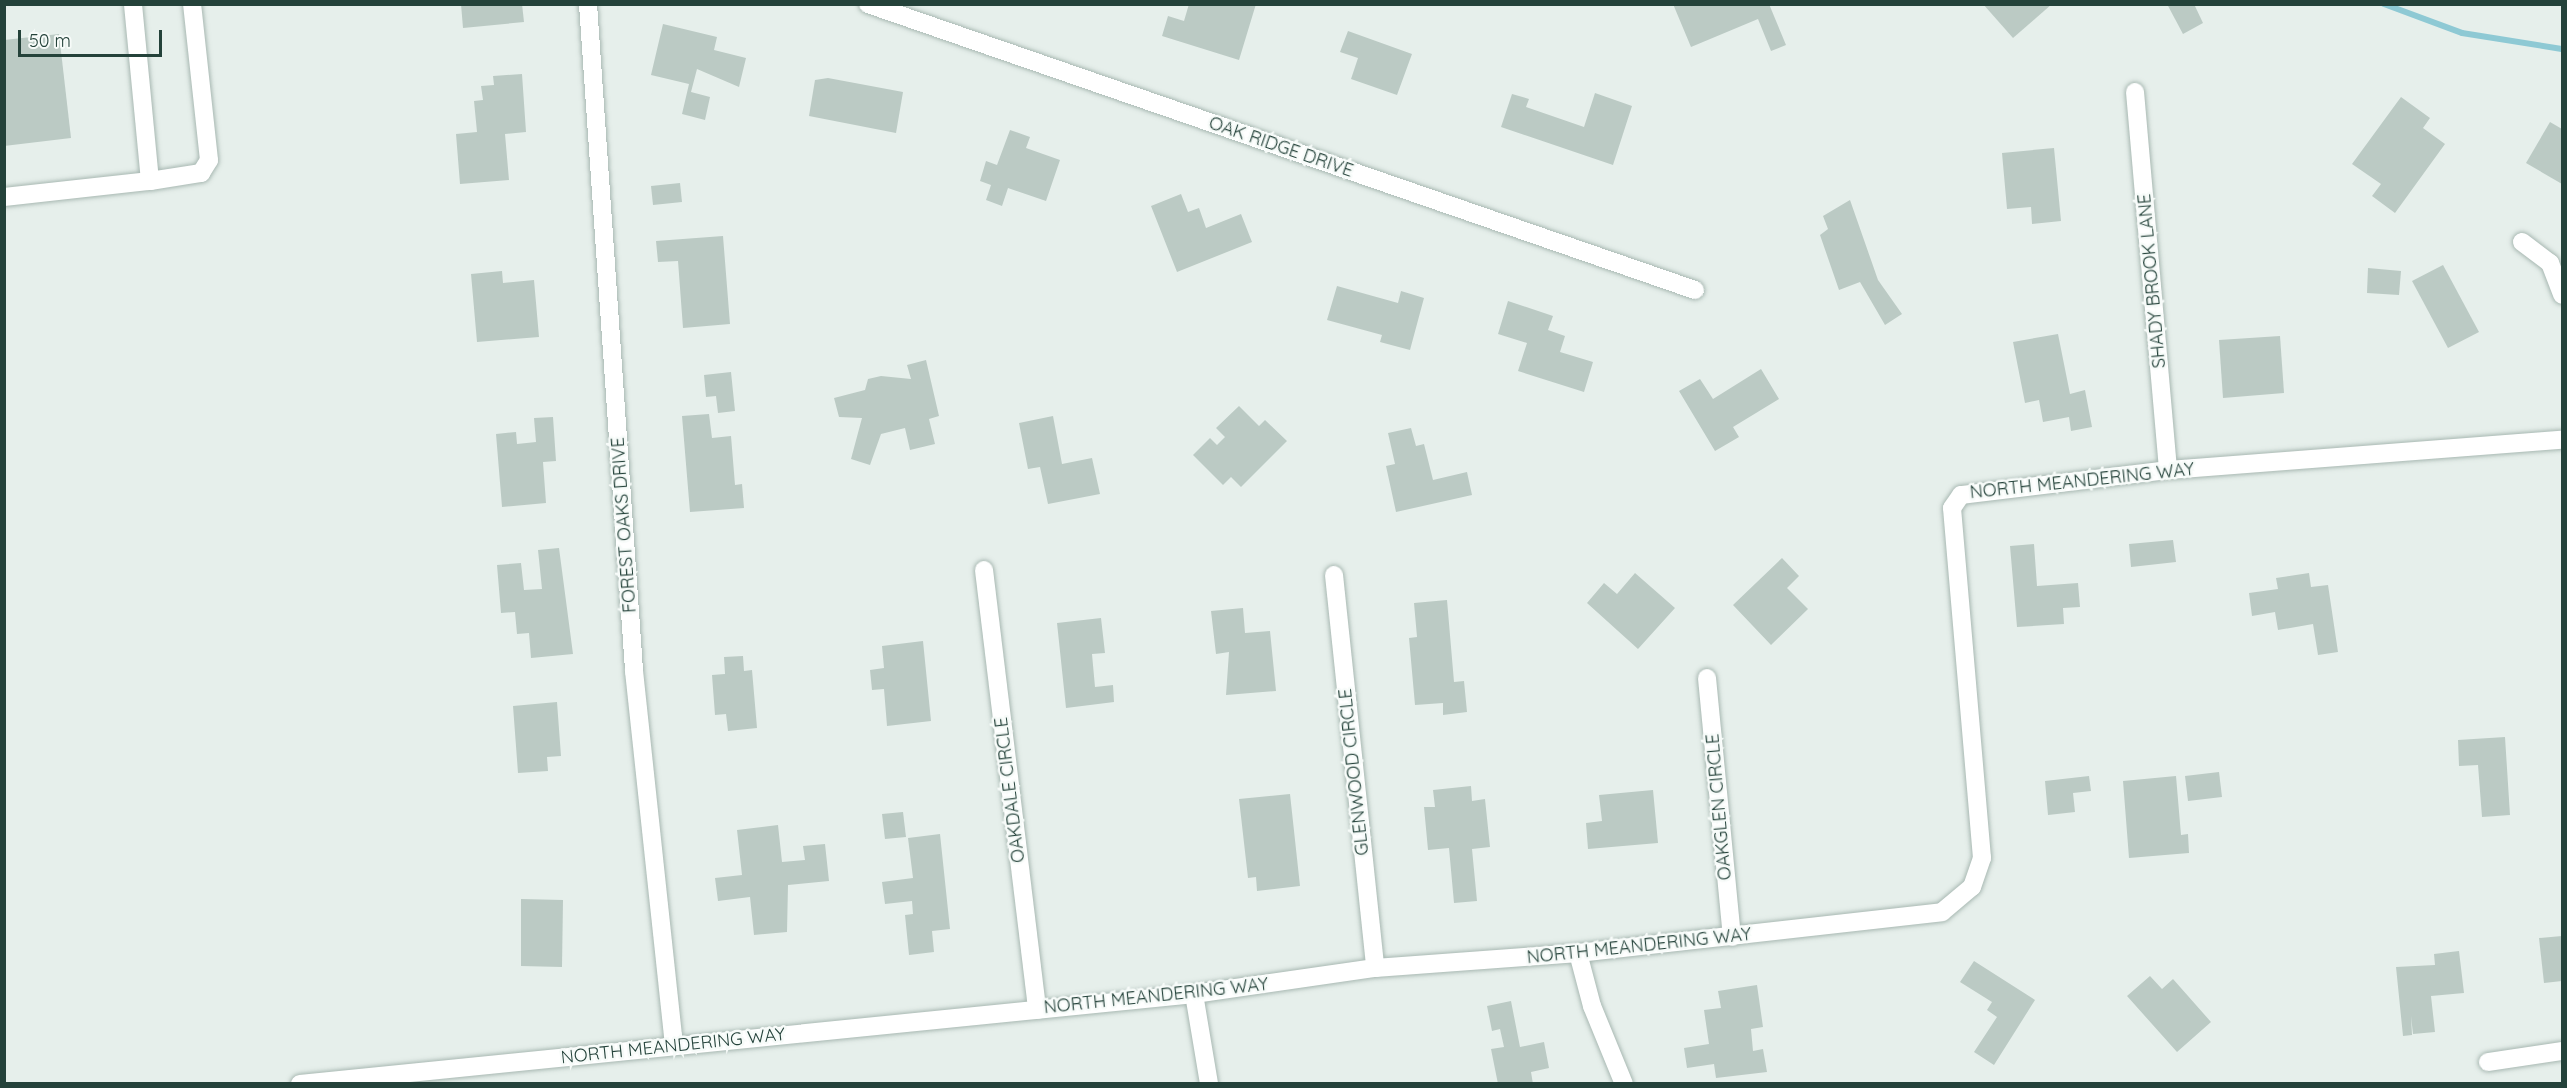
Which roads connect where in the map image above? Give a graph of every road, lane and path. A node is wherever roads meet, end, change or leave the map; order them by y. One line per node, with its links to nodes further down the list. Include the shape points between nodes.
1 (133, 4): 6 (street)
2 (192, 4): 6 (street, via 209,160 201,173)
3 (588, 4): 21 (street, FOREST OAKS DRIVE, via 634,671)
4 (868, 4): 9 (street, OAK RIDGE DRIVE)
5 (2135, 92): 12 (street, SHADY BROOK LANE)
6 (150, 181): 7 (street)
7 (4, 197)
8 (2522, 242): 10 (street, via 2550,263)
9 (1695, 290)
10 (2562, 295)
11 (2562, 440): 12 (street, NORTH MEANDERING WAY)
12 (2168, 470): 16 (street, NORTH MEANDERING WAY, via 1980,490 1961,495 1952,508 1982,858 1972,887 1942,912)
13 (984, 570): 20 (street, OAKDALE CIRCLE)
14 (1334, 575): 18 (street, GLENWOOD CIRCLE)
15 (1707, 678): 16 (street, OAKGLEN CIRCLE)
16 (1732, 937): 17 (street, NORTH MEANDERING WAY)
17 (1578, 953): 18 (street, NORTH MEANDERING WAY); 27 (street, via 1592,1006)
18 (1375, 968): 19 (street, NORTH MEANDERING WAY)
19 (1194, 994): 20 (street, NORTH MEANDERING WAY); 26 (street)
20 (1037, 1010): 21 (street, NORTH MEANDERING WAY)
21 (674, 1045): 24 (street, NORTH MEANDERING WAY)
22 (2562, 1051): 23 (street)
23 (2488, 1062)
24 (448, 1076): 25 (street, NORTH MEANDERING WAY)
25 (300, 1083)
26 (1209, 1083)
27 (1624, 1083)

